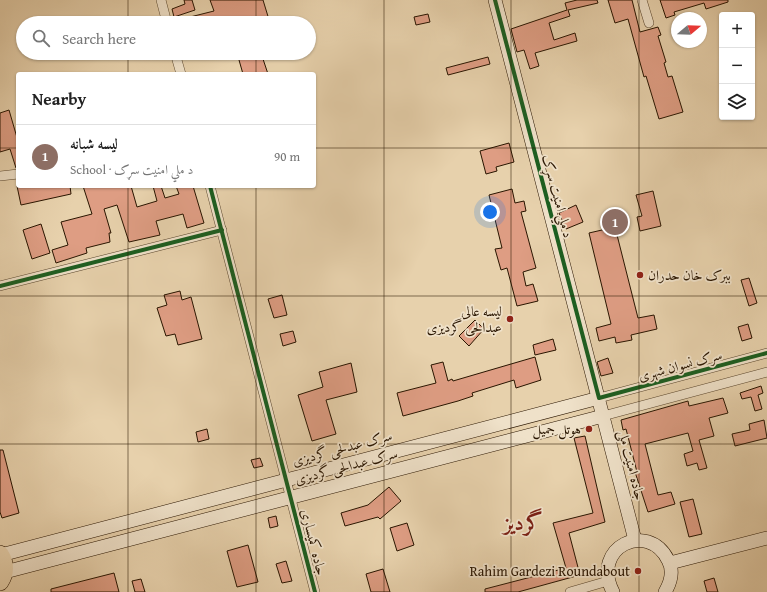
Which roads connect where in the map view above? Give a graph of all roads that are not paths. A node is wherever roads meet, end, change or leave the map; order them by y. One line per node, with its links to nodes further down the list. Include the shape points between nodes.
1 (161, 0): 4 (street)
2 (495, 0): 15 (main road, د ملي امنیت سړک)
3 (642, 0): 5 (street)
4 (165, 16)
5 (649, 23)
6 (177, 60): 7 (street)
7 (180, 72)
8 (16, 174): 9 (street)
9 (0, 176)
10 (211, 188): 11 (street, جاده کمیساری)
11 (222, 230): 12 (street); 17 (street, جاده کمیساری)
12 (0, 286)
13 (767, 353): 15 (street, سرک نسوان شهری)
14 (767, 372): 16 (street)
15 (599, 398): 16 (main road, جاده امنیت ملی); 17 (main road, سرک عبدلحی گردیزی)
16 (603, 416): 18 (main road, سرک عبدالحی گردیزی); 20 (main road, جاده امنیت ملی)
17 (286, 479): 18 (street, جاده کمیساری); 21 (main road, سرک عبدلحی گردیزی)
18 (292, 497): 23 (main road, سرک عبدالحی گردیزی); 25 (street, جاده کمیساری)
19 (767, 538): 22 (main road)
20 (635, 540): 22 (main road, via 657,545); 24 (main road, via 625,543 609,559 607,570)
21 (1, 555): 23 (highway, via 5,563)
22 (670, 563): 27 (main road, via 669,585)
23 (2, 577)
24 (611, 587): 26 (street)
25 (315, 592)
26 (570, 592)
27 (664, 592)

